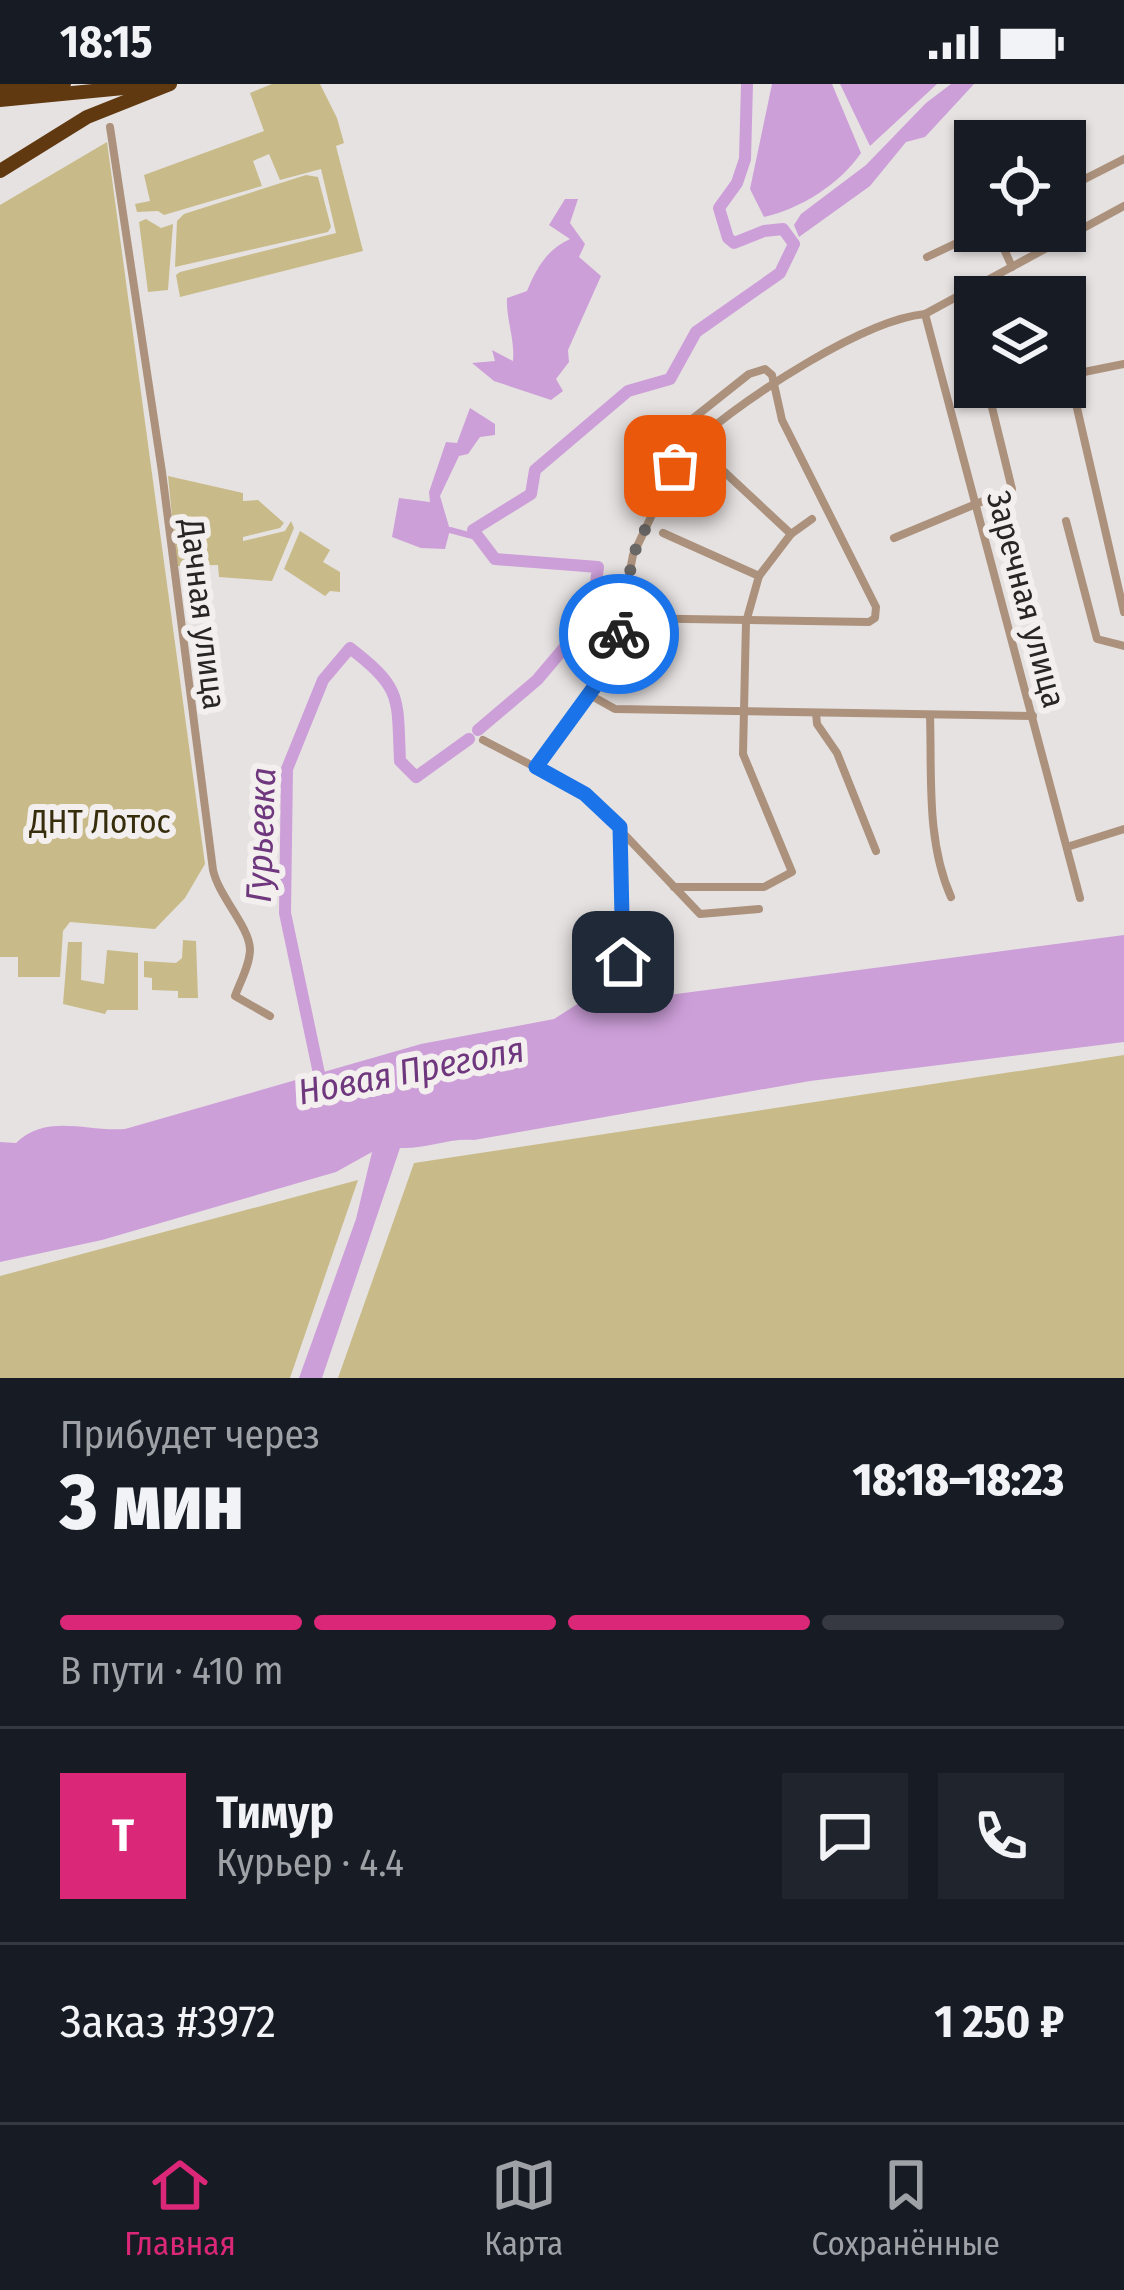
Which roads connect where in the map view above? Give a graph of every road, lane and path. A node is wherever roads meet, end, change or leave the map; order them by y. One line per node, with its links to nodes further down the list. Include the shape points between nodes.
1 (64, 84): 4 (highway)
2 (157, 84): 6 (highway)
3 (170, 84): 5 (highway)
4 (0, 87)
5 (127, 99): 7 (highway); 8 (street, via 111,112)
6 (0, 100)
7 (80, 122): 8 (street, via 97,119); 10 (highway)
8 (110, 128): 48 (street, Дачная улица, via 213,870 249,943 235,996)
9 (1124, 160): 11 (street)
10 (0, 171)
11 (1086, 179)
12 (1124, 206): 16 (street)
13 (954, 244): 15 (street)
14 (1005, 252): 16 (street)
15 (927, 257)
16 (1012, 267): 17 (street)
17 (926, 314): 19 (street, via 890,320); 21 (street, Заречная улица)
18 (1124, 364): 28 (street, via 1071,382)
19 (774, 383): 25 (street, via 702,436 704,452); 29 (street, via 769,371 755,370 676,432 675,466 633,555); 30 (street, via 782,420 875,618)
20 (992, 408): 21 (street, via 1012,489)
21 (977, 504): 26 (street); 36 (street, Заречная улица)
22 (812, 519): 25 (street)
23 (1066, 521): 31 (street, via 1097,639)
24 (663, 533): 27 (street)
25 (790, 534): 27 (street)
26 (895, 538)
27 (758, 576): 30 (street)
28 (1124, 612)
29 (622, 618): 30 (street); 32 (street, via 614,653)
30 (746, 622): 33 (street)
31 (1124, 646)
32 (590, 695): 33 (street, via 615,709); 38 (street)
33 (743, 712): 34 (street); 43 (street, via 743,754 792,872 764,886)
34 (816, 713): 35 (street); 42 (street)
35 (930, 715): 36 (street); 44 (street, via 933,822)
36 (1034, 716): 41 (street, Заречная улица)
37 (483, 740): 38 (street)
38 (536, 767): 39 (street, via 585,794)
39 (620, 827): 43 (street); 47 (street)
40 (1124, 829): 41 (street)
41 (1066, 847): 45 (street, Заречная улица)
42 (876, 851)
43 (674, 887): 46 (street, via 700,914)
44 (951, 897)
45 (1080, 898)
46 (759, 909)
47 (623, 962)
48 (270, 1016)

